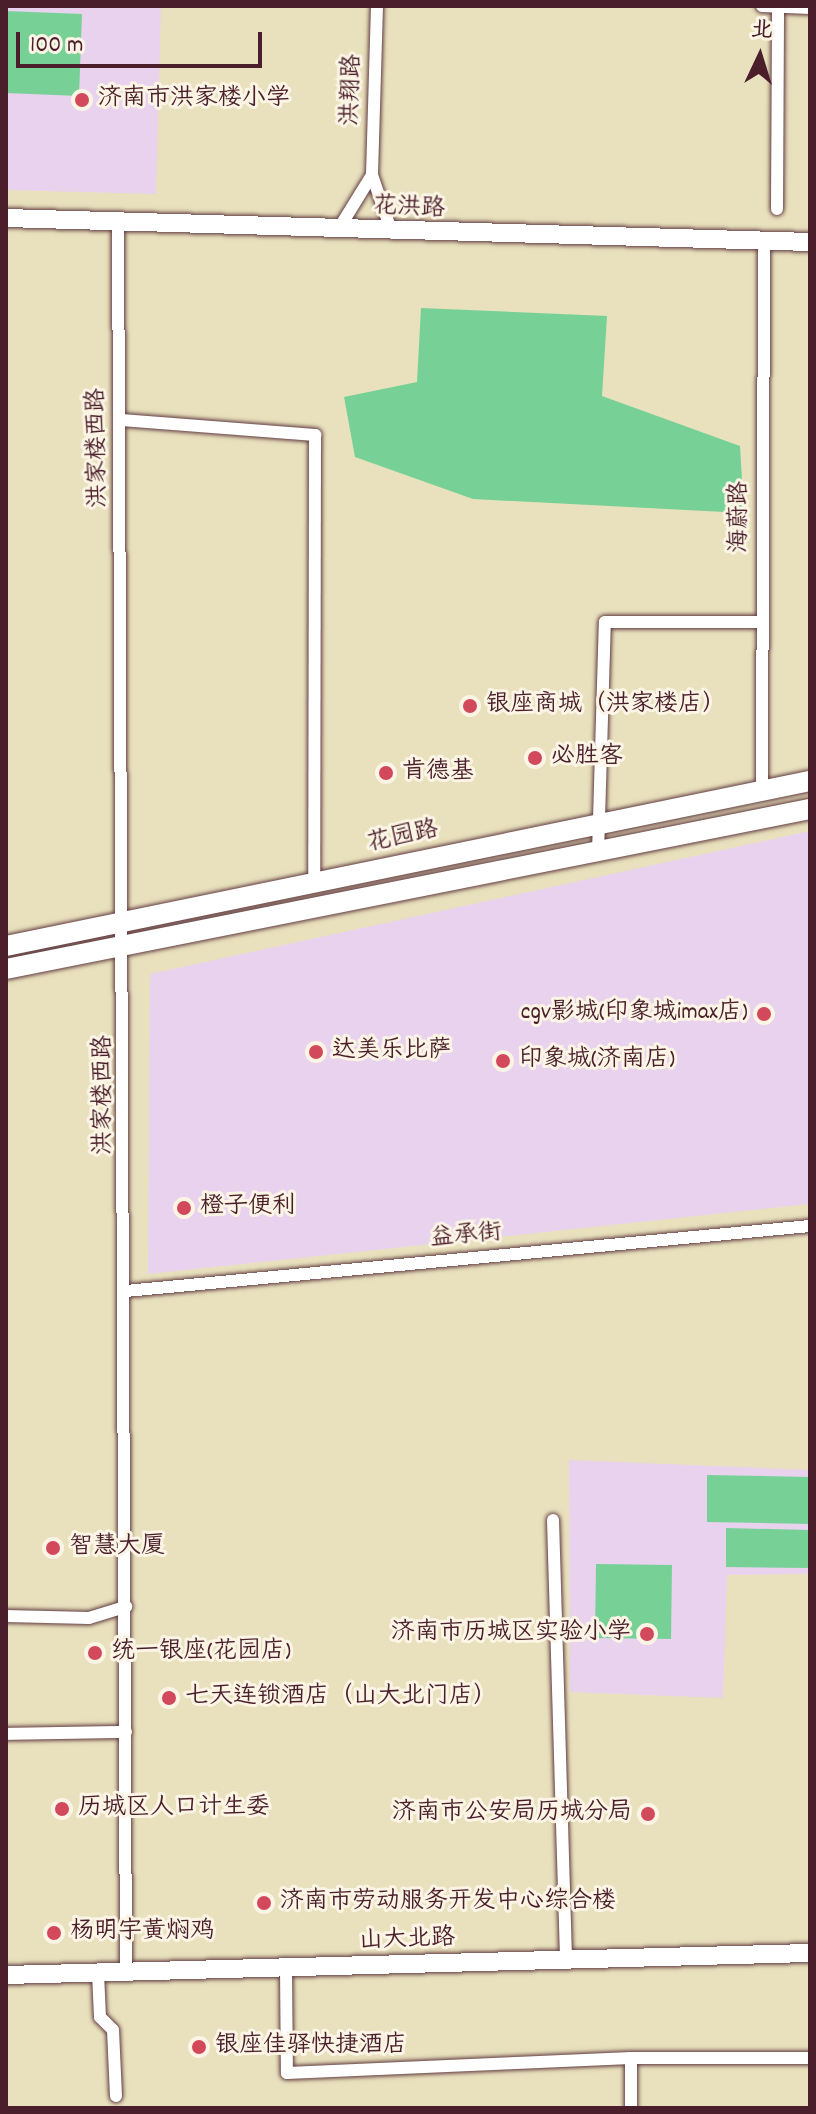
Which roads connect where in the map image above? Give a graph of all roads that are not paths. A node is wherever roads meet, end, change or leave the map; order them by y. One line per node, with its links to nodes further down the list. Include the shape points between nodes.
1 (377, 6): 5 (street, 洪翔路)
2 (762, 6): 3 (street)
3 (778, 7): 4 (street); 6 (street)
4 (810, 8)
5 (372, 175): 9 (street); 10 (street, 洪翔路)
6 (777, 209)
7 (6, 218): 8 (main road, 花洪路)
8 (118, 218): 9 (main road, 花洪路); 13 (street, 洪家楼西路)
9 (338, 230): 10 (main road, 花洪路)
10 (392, 233): 11 (main road, 花洪路)
11 (764, 242): 12 (main road, 花洪路); 14 (street, 海蔚路)
12 (810, 242)
13 (121, 420): 20 (street, via 315,435); 21 (street, 洪家楼西路)
14 (762, 622): 16 (street, 海蔚路); 18 (street, via 605,622)
15 (810, 781): 16 (main road, 花园路)
16 (762, 792): 18 (main road, 花园路)
17 (810, 809): 19 (main road)
18 (598, 825): 19 (street); 20 (main road, 花园路)
19 (598, 853): 23 (main road)
20 (314, 884): 21 (main road, 花园路)
21 (127, 924): 22 (main road, 花园路); 23 (street, 洪家楼西路)
22 (6, 946)
23 (127, 948): 24 (main road); 26 (street, 洪家楼西路)
24 (6, 969)
25 (810, 1226): 26 (street, 益承街)
26 (126, 1291): 28 (street, 洪家楼西路)
27 (553, 1520): 34 (street)
28 (126, 1607): 29 (street, via 89,1618); 30 (street, 洪家楼西路)
29 (6, 1616)
30 (126, 1732): 31 (street); 36 (street, 洪家楼西路)
31 (6, 1734)
32 (810, 1945): 34 (main road, 山大北路)
33 (810, 1953): 34 (main road, 山大北路)
34 (566, 1956): 36 (main road, 山大北路); 37 (main road, 山大北路)
35 (6, 1967): 36 (main road, 山大北路)
36 (126, 1968): 37 (main road, 山大北路); 38 (main road, 山大北路)
37 (286, 1968): 40 (street, via 287,2073)
38 (98, 1973): 39 (main road, 山大北路); 42 (street, via 100,2017 113,2030)
39 (6, 1975)
40 (631, 2058): 41 (street); 43 (street)
41 (810, 2058)
42 (116, 2096)
43 (631, 2108)

